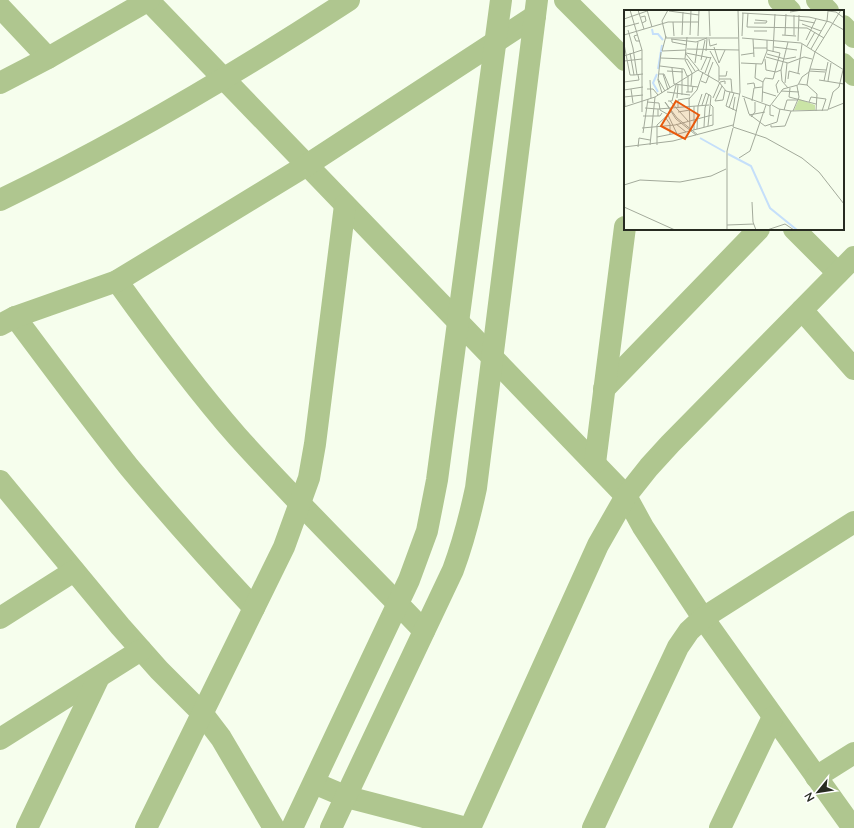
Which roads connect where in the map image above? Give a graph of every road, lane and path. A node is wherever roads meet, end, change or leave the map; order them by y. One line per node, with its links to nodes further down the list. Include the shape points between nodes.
1 (149, 0): 14 (street); 18 (street)
2 (349, 0): 18 (street)
3 (502, 0): 13 (street)
4 (565, 0): 15 (street)
5 (779, 0): 9 (street)
6 (817, 0): 10 (street)
7 (0, 7): 14 (street)
8 (536, 8): 13 (street); 32 (street)
9 (789, 10)
10 (827, 10)
11 (844, 27): 12 (street)
12 (854, 37)
13 (496, 42): 20 (street); 31 (street)
14 (48, 58): 19 (street)
15 (624, 59)
16 (844, 65): 17 (street)
17 (854, 75)
18 (225, 78): 20 (street); 21 (street, via 132,132)
19 (0, 83)
20 (307, 165): 22 (street); 28 (street)
21 (0, 200)
22 (345, 205): 31 (street); 38 (street, via 315,444 309,478)
23 (625, 230): 34 (street)
24 (758, 230): 34 (street)
25 (795, 230): 27 (street)
26 (854, 256): 27 (street)
27 (838, 273): 29 (street)
28 (117, 280): 30 (street); 38 (street, via 199,391)
29 (802, 310): 33 (street); 37 (street, via 670,444)
30 (8, 321): 42 (street, via 71,393 190,538)
31 (458, 322): 32 (street); 41 (street, via 433,506 419,556)
32 (492, 357): 35 (street); 45 (street, via 476,488 470,516 453,570)
33 (854, 369)
34 (604, 389): 35 (street)
35 (595, 464): 37 (street)
36 (2, 486): 40 (street)
37 (626, 496): 44 (street); 61 (street, via 598,545)
38 (301, 503): 41 (street); 42 (street, via 284,546)
39 (854, 522): 44 (street)
40 (74, 571): 43 (street); 46 (street)
41 (398, 604): 45 (street); 53 (street)
42 (254, 608): 48 (street)
43 (0, 618)
44 (703, 618): 49 (street); 62 (street, via 689,631 678,648)
45 (424, 631): 54 (street)
46 (141, 650): 47 (street); 48 (street)
47 (99, 677): 50 (street); 55 (street)
48 (202, 713): 56 (street); 57 (street, via 221,738)
49 (773, 716): 52 (street); 63 (street)
50 (0, 739)
51 (854, 753): 52 (street)
52 (816, 777): 64 (street)
53 (314, 783): 54 (street); 58 (street)
54 (347, 797): 59 (street); 60 (street)
55 (28, 828)
56 (146, 828)
57 (274, 828)
58 (292, 828)
59 (331, 828)
60 (466, 828)
61 (470, 828)
62 (593, 828)
63 (720, 828)
64 (853, 828)

